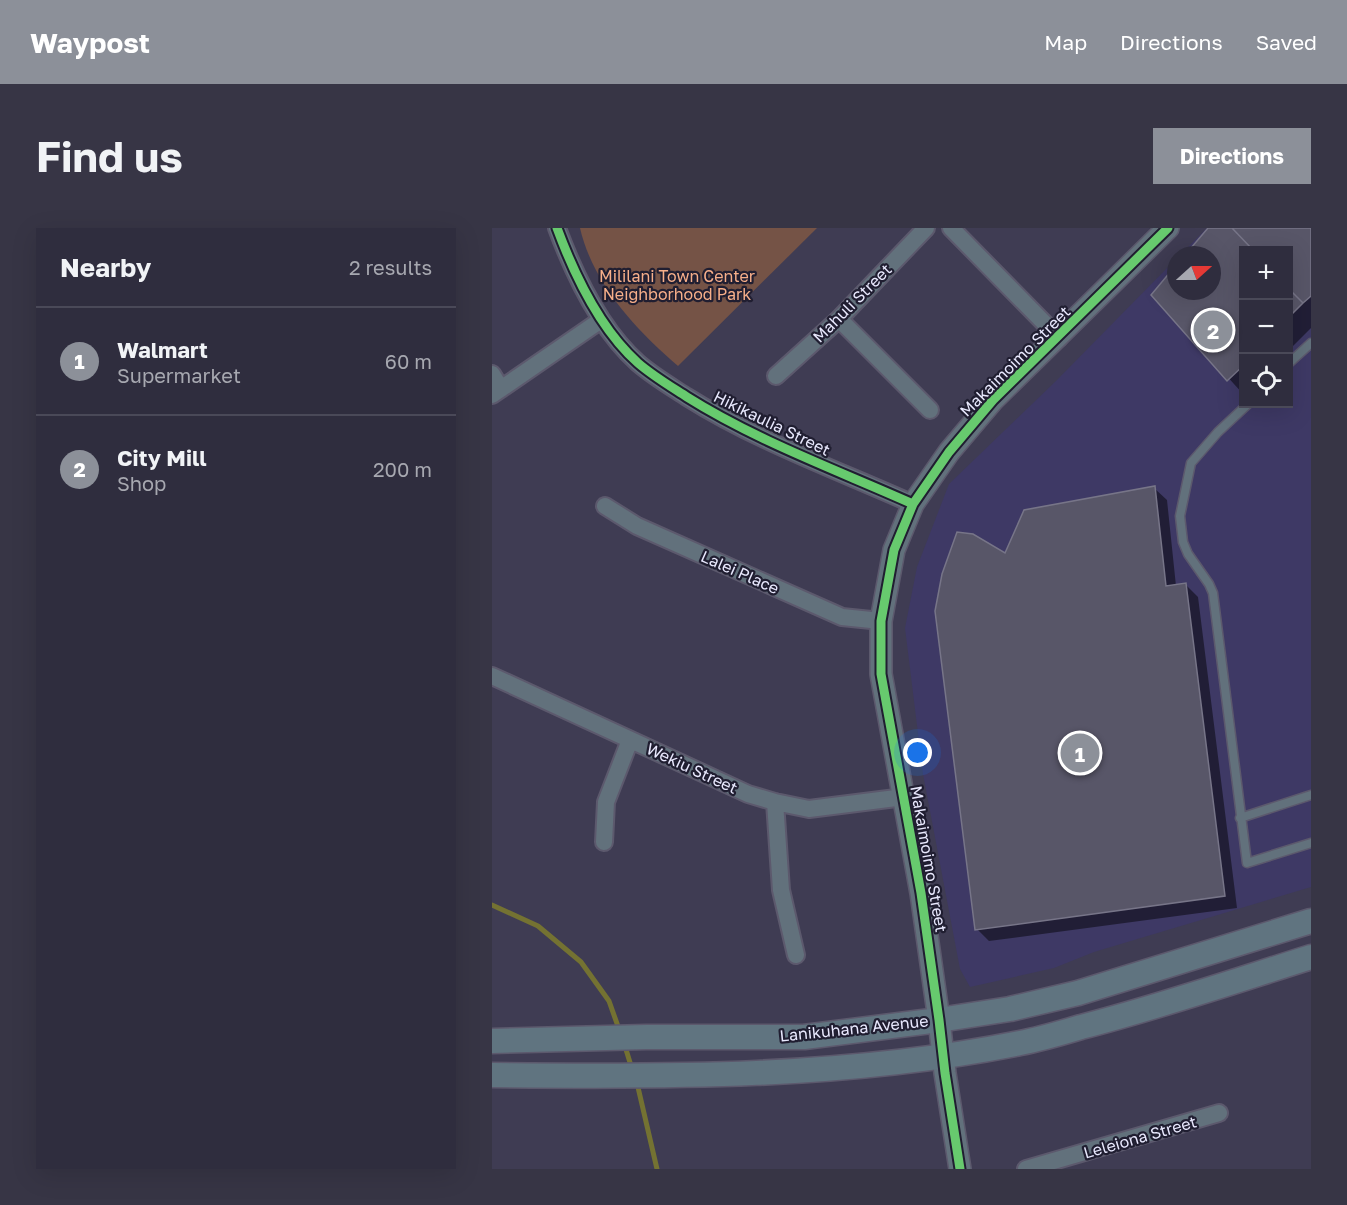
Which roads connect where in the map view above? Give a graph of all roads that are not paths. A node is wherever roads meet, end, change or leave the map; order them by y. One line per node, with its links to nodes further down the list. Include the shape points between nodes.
1 (557, 228): 6 (street, Hikikaulia Street)
2 (926, 228): 5 (street, Mahuli Street)
3 (951, 228): 7 (street)
4 (1168, 228): 7 (street, Makaimoimo Street)
5 (839, 319): 11 (street, Mahuli Street); 14 (street)
6 (601, 320): 12 (street); 15 (street, Hikikaulia Street, via 637,362 706,409)
7 (1059, 338): 15 (street, Makaimoimo Street, via 993,400 949,452)
8 (1311, 343): 9 (lane)
9 (1293, 359)
10 (492, 374): 12 (street)
11 (776, 376)
12 (496, 392)
13 (1244, 408): 23 (lane, via 1191,463 1180,516 1188,554 1213,593)
14 (930, 410)
15 (913, 504): 17 (street, Makaimoimo Street, via 894,550)
16 (605, 506): 17 (street, Lalei Place, via 637,526 842,617)
17 (881, 621): 21 (street, Makaimoimo Street, via 882,674)
18 (492, 675): 19 (street, Wekiu Street)
19 (630, 740): 22 (street, Wekiu Street, via 748,794); 24 (street, via 606,802)
20 (1311, 795): 23 (lane)
21 (904, 796): 22 (street, Wekiu Street, via 808,809); 29 (street, Makaimoimo Street)
22 (775, 802): 27 (street, via 781,890)
23 (1240, 818): 25 (lane, via 1247,863)
24 (604, 842)
25 (1311, 843)
26 (1311, 921): 29 (main road, Lanikuhana Avenue, via 1078,993)
27 (796, 956)
28 (1311, 957): 31 (main road, via 1110,1020 1022,1043)
29 (939, 1020): 30 (main road, Lanikuhana Avenue, via 804,1037); 31 (street, Makaimoimo Street)
30 (492, 1041)
31 (943, 1056): 32 (main road, via 803,1071); 34 (street, Makaimoimo Street)
32 (492, 1075)
33 (1219, 1113): 35 (street, Leleiona Street)
34 (960, 1169)
35 (1026, 1169)

